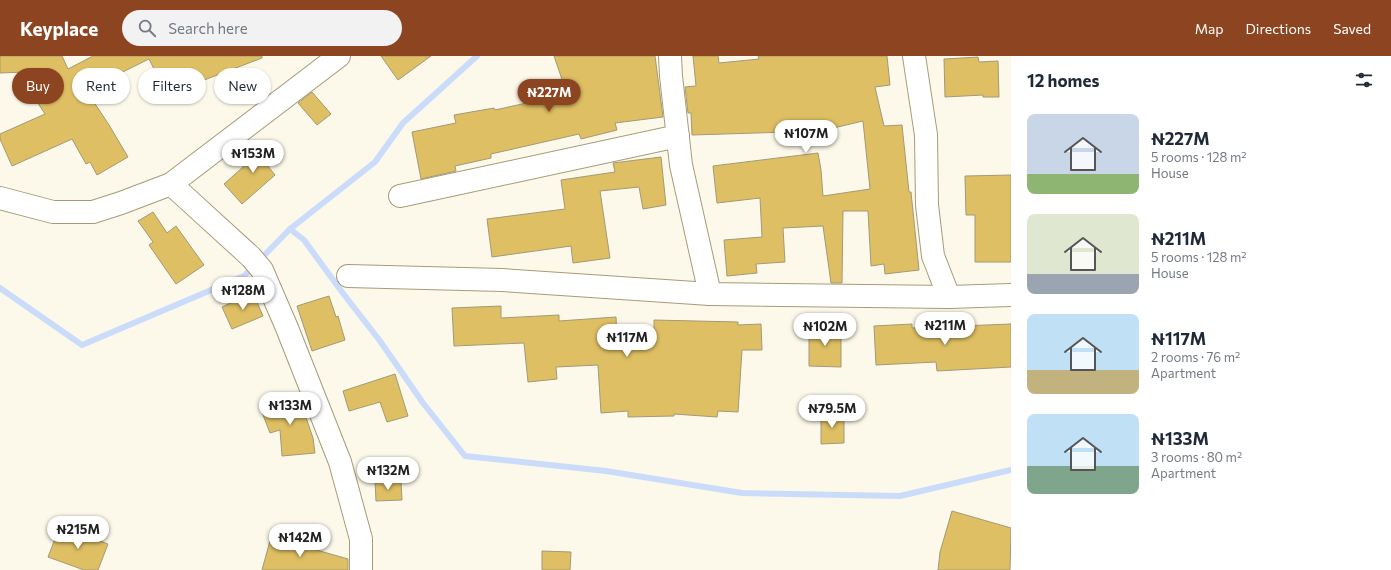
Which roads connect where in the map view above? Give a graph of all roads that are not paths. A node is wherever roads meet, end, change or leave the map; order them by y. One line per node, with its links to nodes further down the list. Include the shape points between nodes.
1 (339, 56): 5 (street)
2 (670, 56): 4 (street)
3 (914, 56): 11 (street, via 926,135 927,205 933,256)
4 (678, 136): 6 (street); 9 (street, via 681,165)
5 (170, 184): 7 (street, via 93,212 53,212); 12 (street, via 257,264 286,328 340,462 361,539)
6 (400, 196)
7 (0, 198)
8 (348, 276): 9 (street, via 502,280)
9 (710, 294): 11 (street)
10 (1011, 295): 11 (street)
11 (949, 297)
12 (361, 570)

